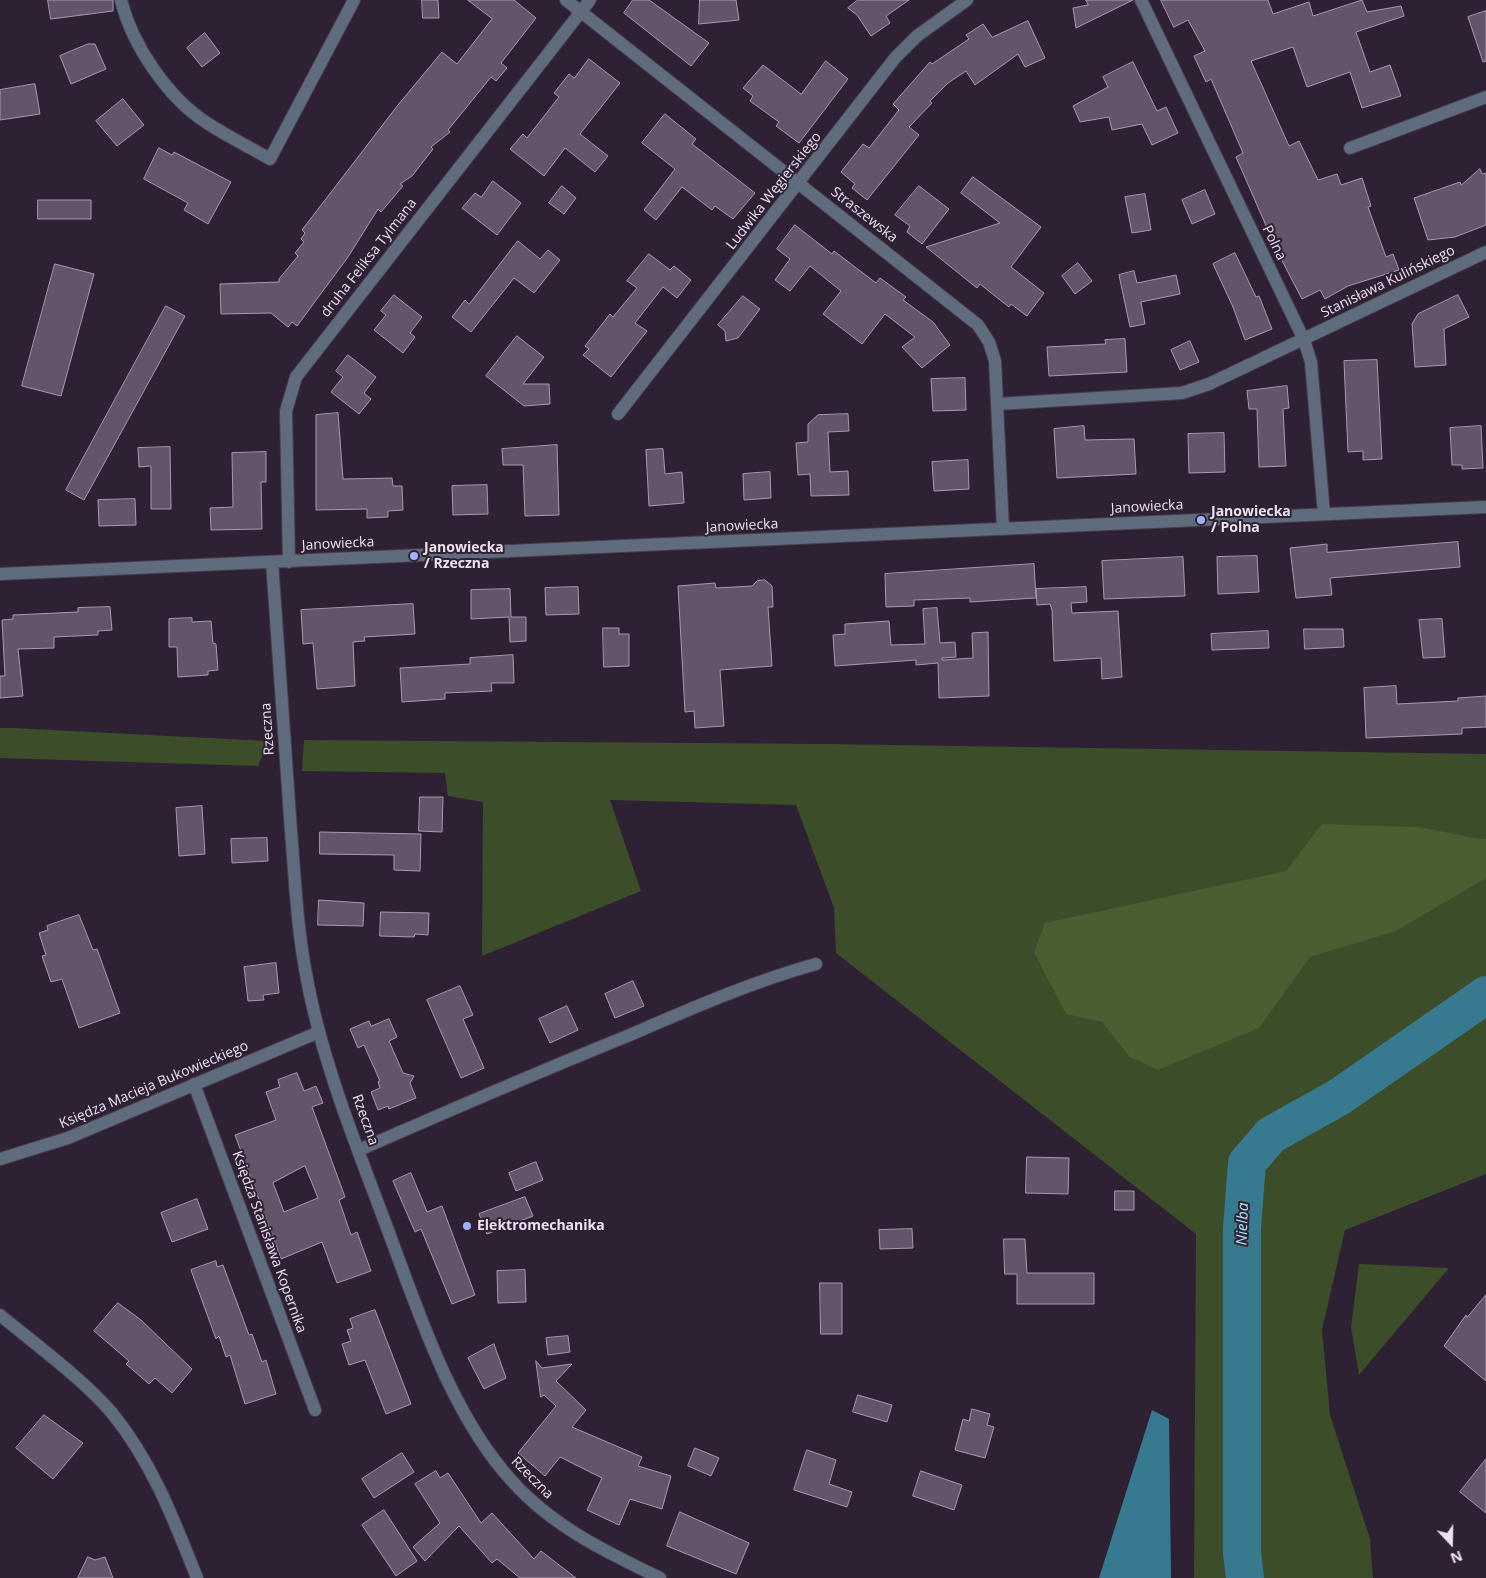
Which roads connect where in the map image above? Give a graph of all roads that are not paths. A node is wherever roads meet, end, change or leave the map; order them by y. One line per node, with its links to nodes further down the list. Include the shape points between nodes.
1 (121, 0): 2 (street, via 135,38 165,86 205,122 270,159)
2 (354, 0)
3 (566, 0): 7 (street, Straszewska)
4 (590, 0): 7 (street, druha Feliksa Tylmana)
5 (967, 0): 10 (street, Ludwika Węgierskiego, via 918,36 896,58)
6 (1141, 0): 12 (street, Polna)
7 (581, 11): 10 (street, Straszewska); 19 (street, druha Feliksa Tylmana, via 296,377 286,411)
8 (1486, 97): 9 (street)
9 (1350, 148)
10 (800, 184): 13 (street, Straszewska, via 978,325 993,352); 14 (street, Ludwika Węgierskiego)
11 (1486, 252): 12 (street, Stanisława Kulińskiego)
12 (1304, 340): 13 (street, Stanisława Kulińskiego, via 1210,384 1182,393); 16 (street, Polna, via 1311,362)
13 (997, 404): 17 (street, Straszewska)
14 (618, 414)
15 (1486, 507): 16 (street, Janowiecka)
16 (1324, 514): 17 (street, Janowiecka)
17 (1003, 529): 19 (street, Janowiecka)
18 (272, 562): 19 (street, Janowiecka); 20 (street, Janowiecka); 22 (street, Rzeczna, via 300,937)
19 (289, 562)
20 (0, 574)
21 (816, 964): 24 (street, via 779,974 713,1000)
22 (318, 1032): 23 (street, Księdza Macieja Bukowieckiego); 24 (street, Rzeczna)
23 (194, 1084): 25 (street, Księdza Macieja Bukowieckiego, via 68,1138); 27 (street, Księdza Stanisława Kopernika)
24 (359, 1150): 29 (street, Rzeczna, via 427,1333 463,1408 493,1457 511,1481 548,1515 590,1543)
25 (0, 1159)
26 (0, 1315): 28 (street, via 111,1413 150,1469)
27 (315, 1410)
28 (196, 1578)
29 (660, 1578)

